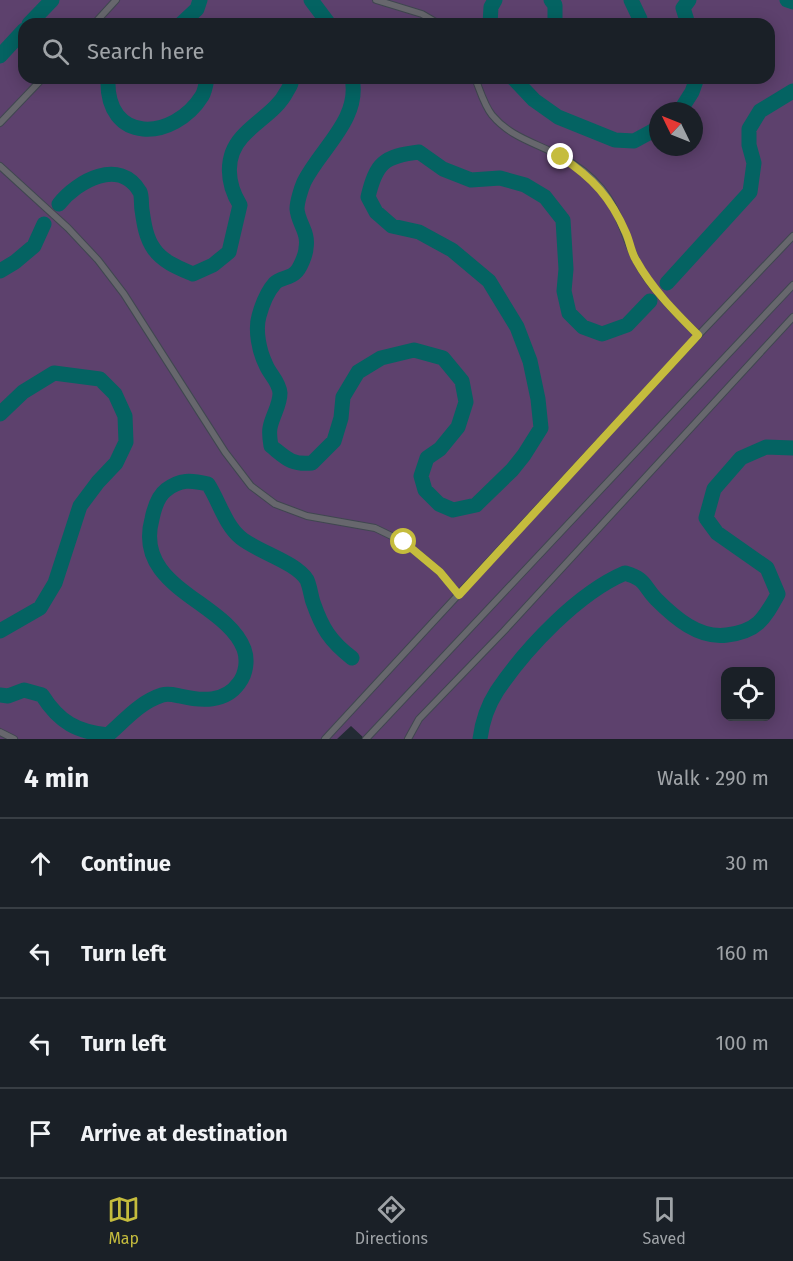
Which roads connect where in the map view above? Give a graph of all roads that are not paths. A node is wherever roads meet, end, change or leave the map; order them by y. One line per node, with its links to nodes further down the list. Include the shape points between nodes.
1 (116, 0): 3 (lane)
2 (376, 0): 4 (lane)
3 (100, 18)
4 (429, 18)
5 (37, 84): 7 (lane)
6 (478, 84): 12 (lane, via 490,113 503,127 561,157 600,188 615,209 647,277)
7 (0, 123)
8 (0, 166): 13 (lane, via 98,260 251,486 275,504 308,516 375,528 404,542 440,572)
9 (793, 236): 12 (lane)
10 (793, 285): 17 (lane)
11 (793, 317): 18 (lane, via 419,718)
12 (698, 335): 13 (lane)
13 (459, 595): 16 (lane)
14 (0, 732): 15 (lane)
15 (14, 739)
16 (325, 739)
17 (366, 739)
18 (408, 739)

